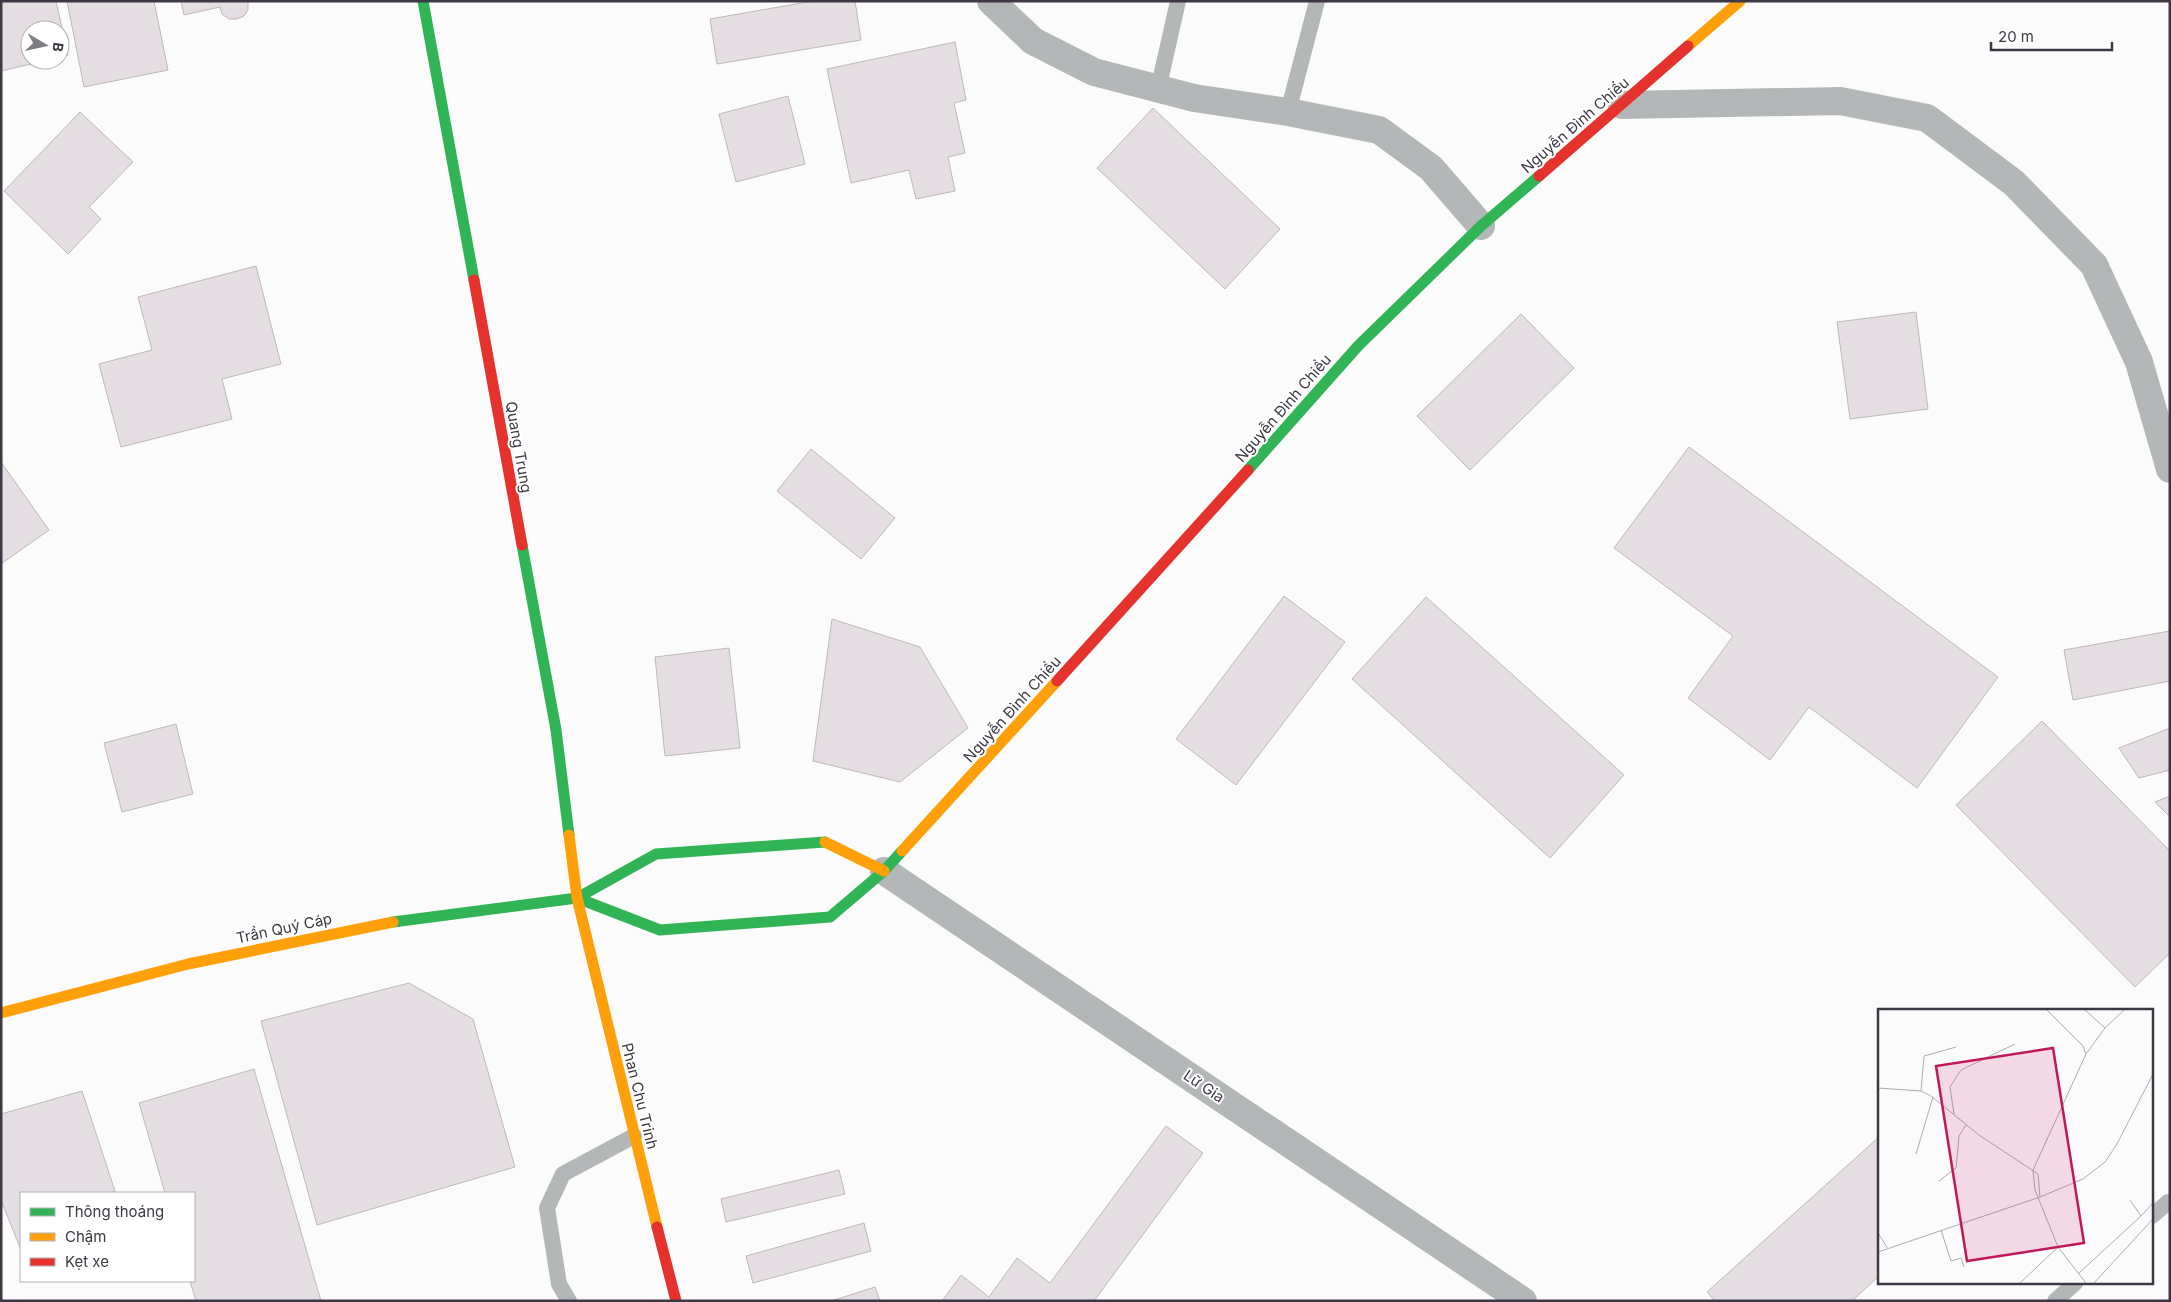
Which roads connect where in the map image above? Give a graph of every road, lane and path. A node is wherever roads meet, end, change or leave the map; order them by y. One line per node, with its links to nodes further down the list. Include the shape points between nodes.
1 (423, 1): 12 (main road, Quang Trung, via 556,730)
2 (991, 1): 6 (street, via 1033,41 1094,72)
3 (1178, 1): 6 (lane)
4 (1318, 1): 8 (lane)
5 (1740, 1): 7 (main road, Nguyễn Đình Chiểu)
6 (1158, 90): 8 (street)
7 (1622, 104): 9 (main road, Nguyễn Đình Chiểu); 10 (street, via 1840,100 1927,118 2014,183 2094,265 2139,362)
8 (1288, 112): 9 (street, via 1379,130 1431,168)
9 (1481, 226): 11 (main road, Nguyễn Đình Chiểu, via 1358,346 1170,558)
10 (2170, 469)
11 (884, 871): 12 (main road, via 823,841 656,854); 12 (main road, Nguyễn Đình Chiểu, via 830,917 660,930); 20 (street, Lữ Gia)
12 (577, 898): 13 (main road, Trần Quý Cáp, via 375,924 188,964); 14 (main road, Phan Chu Trinh)
13 (1, 1013)
14 (634, 1136): 18 (lane, via 562,1174 547,1208 559,1284); 19 (main road, Phan Chu Trinh)
15 (2168, 1202): 16 (lane)
16 (2154, 1214)
17 (2074, 1284): 21 (lane)
18 (569, 1301)
19 (676, 1301)
20 (1523, 1301)
21 (2054, 1301)

